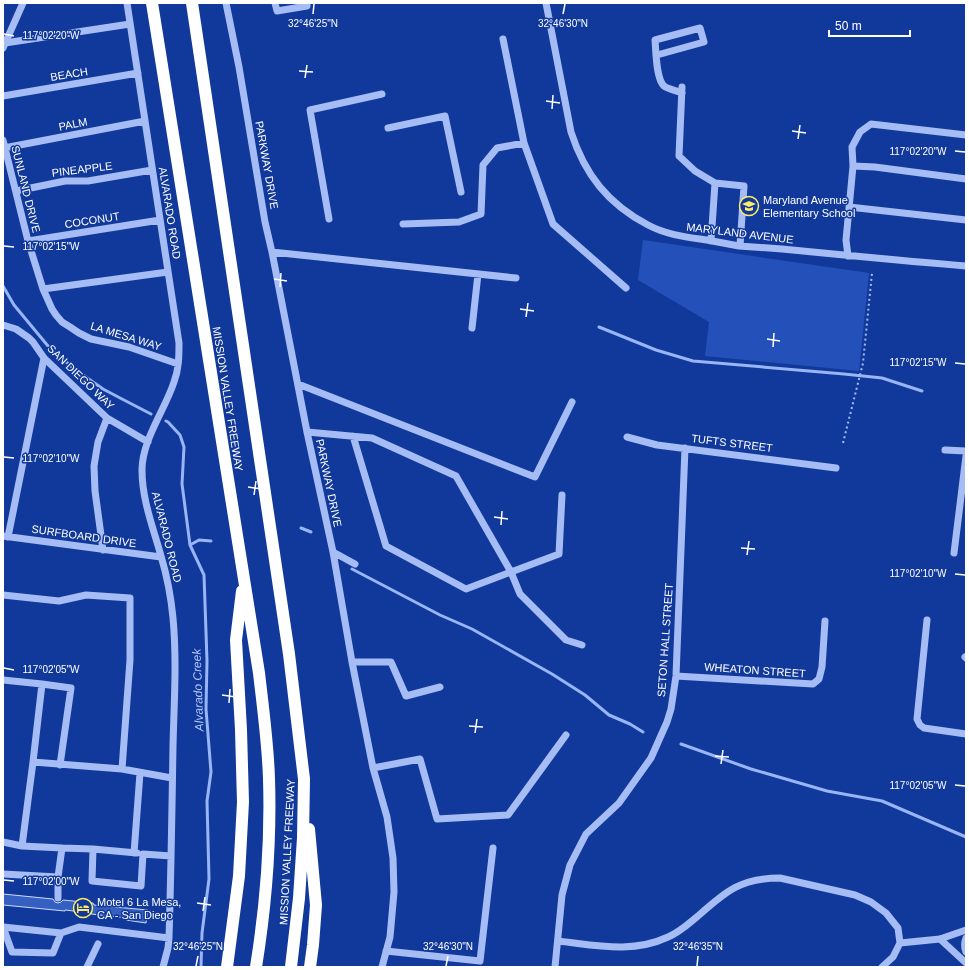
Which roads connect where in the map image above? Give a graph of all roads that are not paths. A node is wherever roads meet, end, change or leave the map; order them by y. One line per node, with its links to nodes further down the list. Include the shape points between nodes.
1 (23, 3): 11 (street)
2 (127, 3): 9 (street, ALVARADO ROAD)
3 (152, 3): 68 (highway, MISSION VALLEY FREEWAY)
4 (192, 3): 86 (highway, MISSION VALLEY FREEWAY, via 289,654)
5 (226, 3): 35 (street, PARKWAY DRIVE)
6 (275, 3): 7 (street, via 277,11 307,6)
7 (307, 3)
8 (546, 3): 33 (street, MARYLAND AVENUE, via 571,132 579,155 600,188 623,210 643,222 664,232)
9 (130, 24): 11 (street); 13 (street, ALVARADO ROAD)
10 (503, 40): 19 (street)
11 (4, 45)
12 (657, 55): 12 (street, via 655,40 700,28 704,42); 24 (street, via 659,76 664,86 682,90 679,156 695,171)
13 (138, 73): 15 (street, BEACH); 16 (street, ALVARADO ROAD)
14 (382, 94): 28 (street, via 310,110)
15 (3, 96)
16 (145, 122): 20 (street, PALM); 22 (street, ALVARADO ROAD)
17 (388, 128): 26 (street, via 445,116)
18 (966, 135): 21 (street, via 871,124 860,132 852,147)
19 (524, 143): 31 (street, via 497,148 483,165 481,214 458,222); 42 (street, via 553,224)
20 (4, 144): 25 (street, SUNLAND DRIVE)
21 (854, 166): 23 (street); 27 (street)
22 (152, 170): 25 (street, PINEAPPLE, via 88,181 65,181); 29 (street, ALVARADO ROAD)
23 (966, 179)
24 (715, 183): 33 (street); 34 (street, via 744,186)
25 (16, 192): 32 (street, SUNLAND DRIVE)
26 (461, 192)
27 (849, 207): 30 (street); 36 (street, via 846,240)
28 (330, 219)
29 (160, 220): 32 (street, COCONUT); 38 (street, ALVARADO ROAD)
30 (966, 220)
31 (403, 224)
32 (28, 241): 41 (street, SUNLAND DRIVE)
33 (711, 241): 34 (street, MARYLAND AVENUE)
34 (740, 246): 36 (street, MARYLAND AVENUE)
35 (272, 252): 39 (street); 47 (street, PARKWAY DRIVE)
36 (848, 256): 37 (street, MARYLAND AVENUE)
37 (966, 266)
38 (168, 272): 41 (street); 46 (street, ALVARADO ROAD, via 179,343)
39 (478, 274): 40 (street); 44 (street)
40 (516, 278)
41 (43, 288): 46 (street, LA MESA WAY, via 56,315 79,333 91,339 128,347)
42 (626, 288)
43 (3, 325): 45 (street, SAN DIEGO WAY, via 16,329 29,338)
44 (472, 328)
45 (44, 358): 49 (street, SAN DIEGO WAY); 61 (street)
46 (178, 364): 53 (street, ALVARADO ROAD, via 174,383)
47 (298, 384): 48 (street, via 535,477); 50 (street, PARKWAY DRIVE)
48 (572, 402)
49 (107, 418): 53 (street, SAN DIEGO WAY); 62 (street, via 98,442 94,466)
50 (307, 432): 51 (street); 63 (street, PARKWAY DRIVE)
51 (353, 436): 67 (street, via 372,438 456,476); 67 (street, via 386,546 466,589)
52 (627, 437): 54 (street, TUFTS STREET, via 657,445)
53 (148, 442): 65 (street, ALVARADO ROAD, via 142,467 143,491)
54 (685, 448): 58 (street, TUFTS STREET); 74 (street, SETON HALL STREET)
55 (945, 450): 56 (street)
56 (966, 451)
57 (966, 456): 60 (street)
58 (836, 468)
59 (562, 495): 67 (street, via 559,554)
60 (963, 508): 64 (street)
61 (6, 536): 62 (street, SURFBOARD DRIVE)
62 (104, 550): 65 (street, SURFBOARD DRIVE)
63 (333, 552): 66 (street); 73 (street, PARKWAY DRIVE)
64 (954, 553)
65 (162, 557): 85 (street, ALVARADO ROAD, via 171,601 174,638)
66 (355, 564)
67 (511, 572): 72 (street, via 520,594 566,640)
68 (243, 576): 112 (highway, via 236,640 242,736 242,810 238,876); 113 (highway, MISSION VALLEY FREEWAY, via 259,673 269,778 270,837)
69 (3, 595): 83 (street, via 59,601 86,595 130,598 130,660)
70 (927, 620): 78 (street, via 917,719 924,728)
71 (825, 621): 74 (street, WHEATON STREET, via 822,666 819,679 813,684)
72 (582, 645)
73 (352, 662): 77 (street, via 391,662 406,696); 82 (street, PARKWAY DRIVE)
74 (676, 676): 103 (street, SETON HALL STREET, via 671,709 652,758 619,803 586,834 570,864 562,895)
75 (3, 680): 76 (street)
76 (42, 684): 80 (street); 81 (street, via 72,688)
77 (440, 687)
78 (966, 734)
79 (566, 735): 82 (street, via 508,815 437,819 420,759)
80 (33, 762): 81 (street); 88 (street)
81 (60, 765): 83 (street)
82 (373, 768): 106 (street, PARKWAY DRIVE, via 387,816 393,858 394,892)
83 (122, 769): 84 (street)
84 (140, 773): 85 (street); 92 (street)
85 (172, 778): 94 (street, ALVARADO ROAD)
86 (304, 779): 114 (highway, MISSION VALLEY FREEWAY, via 299,898); 115 (highway, via 316,905)
87 (3, 842): 88 (street)
88 (22, 846): 89 (street)
89 (62, 848): 91 (street); 96 (street)
90 (493, 848): 109 (street)
91 (93, 849): 92 (street); 93 (street, via 92,881 141,886)
92 (134, 853): 93 (street)
93 (143, 854): 94 (street)
94 (171, 856): 100 (street, ALVARADO ROAD)
95 (3, 874): 96 (street)
96 (58, 877): 97 (street)
97 (58, 898)
98 (966, 930): 102 (street)
99 (61, 933): 99 (street, via 25,929 3,927 12,952 53,953); 100 (street, via 78,927)
100 (169, 938): 111 (street, ALVARADO ROAD)
101 (966, 938): 107 (street)
102 (940, 939): 104 (street); 108 (street)
103 (558, 941): 104 (street, via 620,947 657,942 681,930 717,899 737,886 752,880 780,878 867,900 892,920 898,928); 117 (street, SETON HALL STREET)
104 (900, 943): 118 (street, via 893,957)
105 (98, 944): 110 (street)
106 (386, 951): 109 (street); 116 (street, PARKWAY DRIVE)
107 (966, 952)
108 (966, 963)
109 (480, 964)
110 (87, 967)
111 (164, 967)
112 (227, 967)
113 (256, 967)
114 (291, 967)
115 (310, 967)
116 (382, 967)
117 (555, 967)
118 (882, 967)

